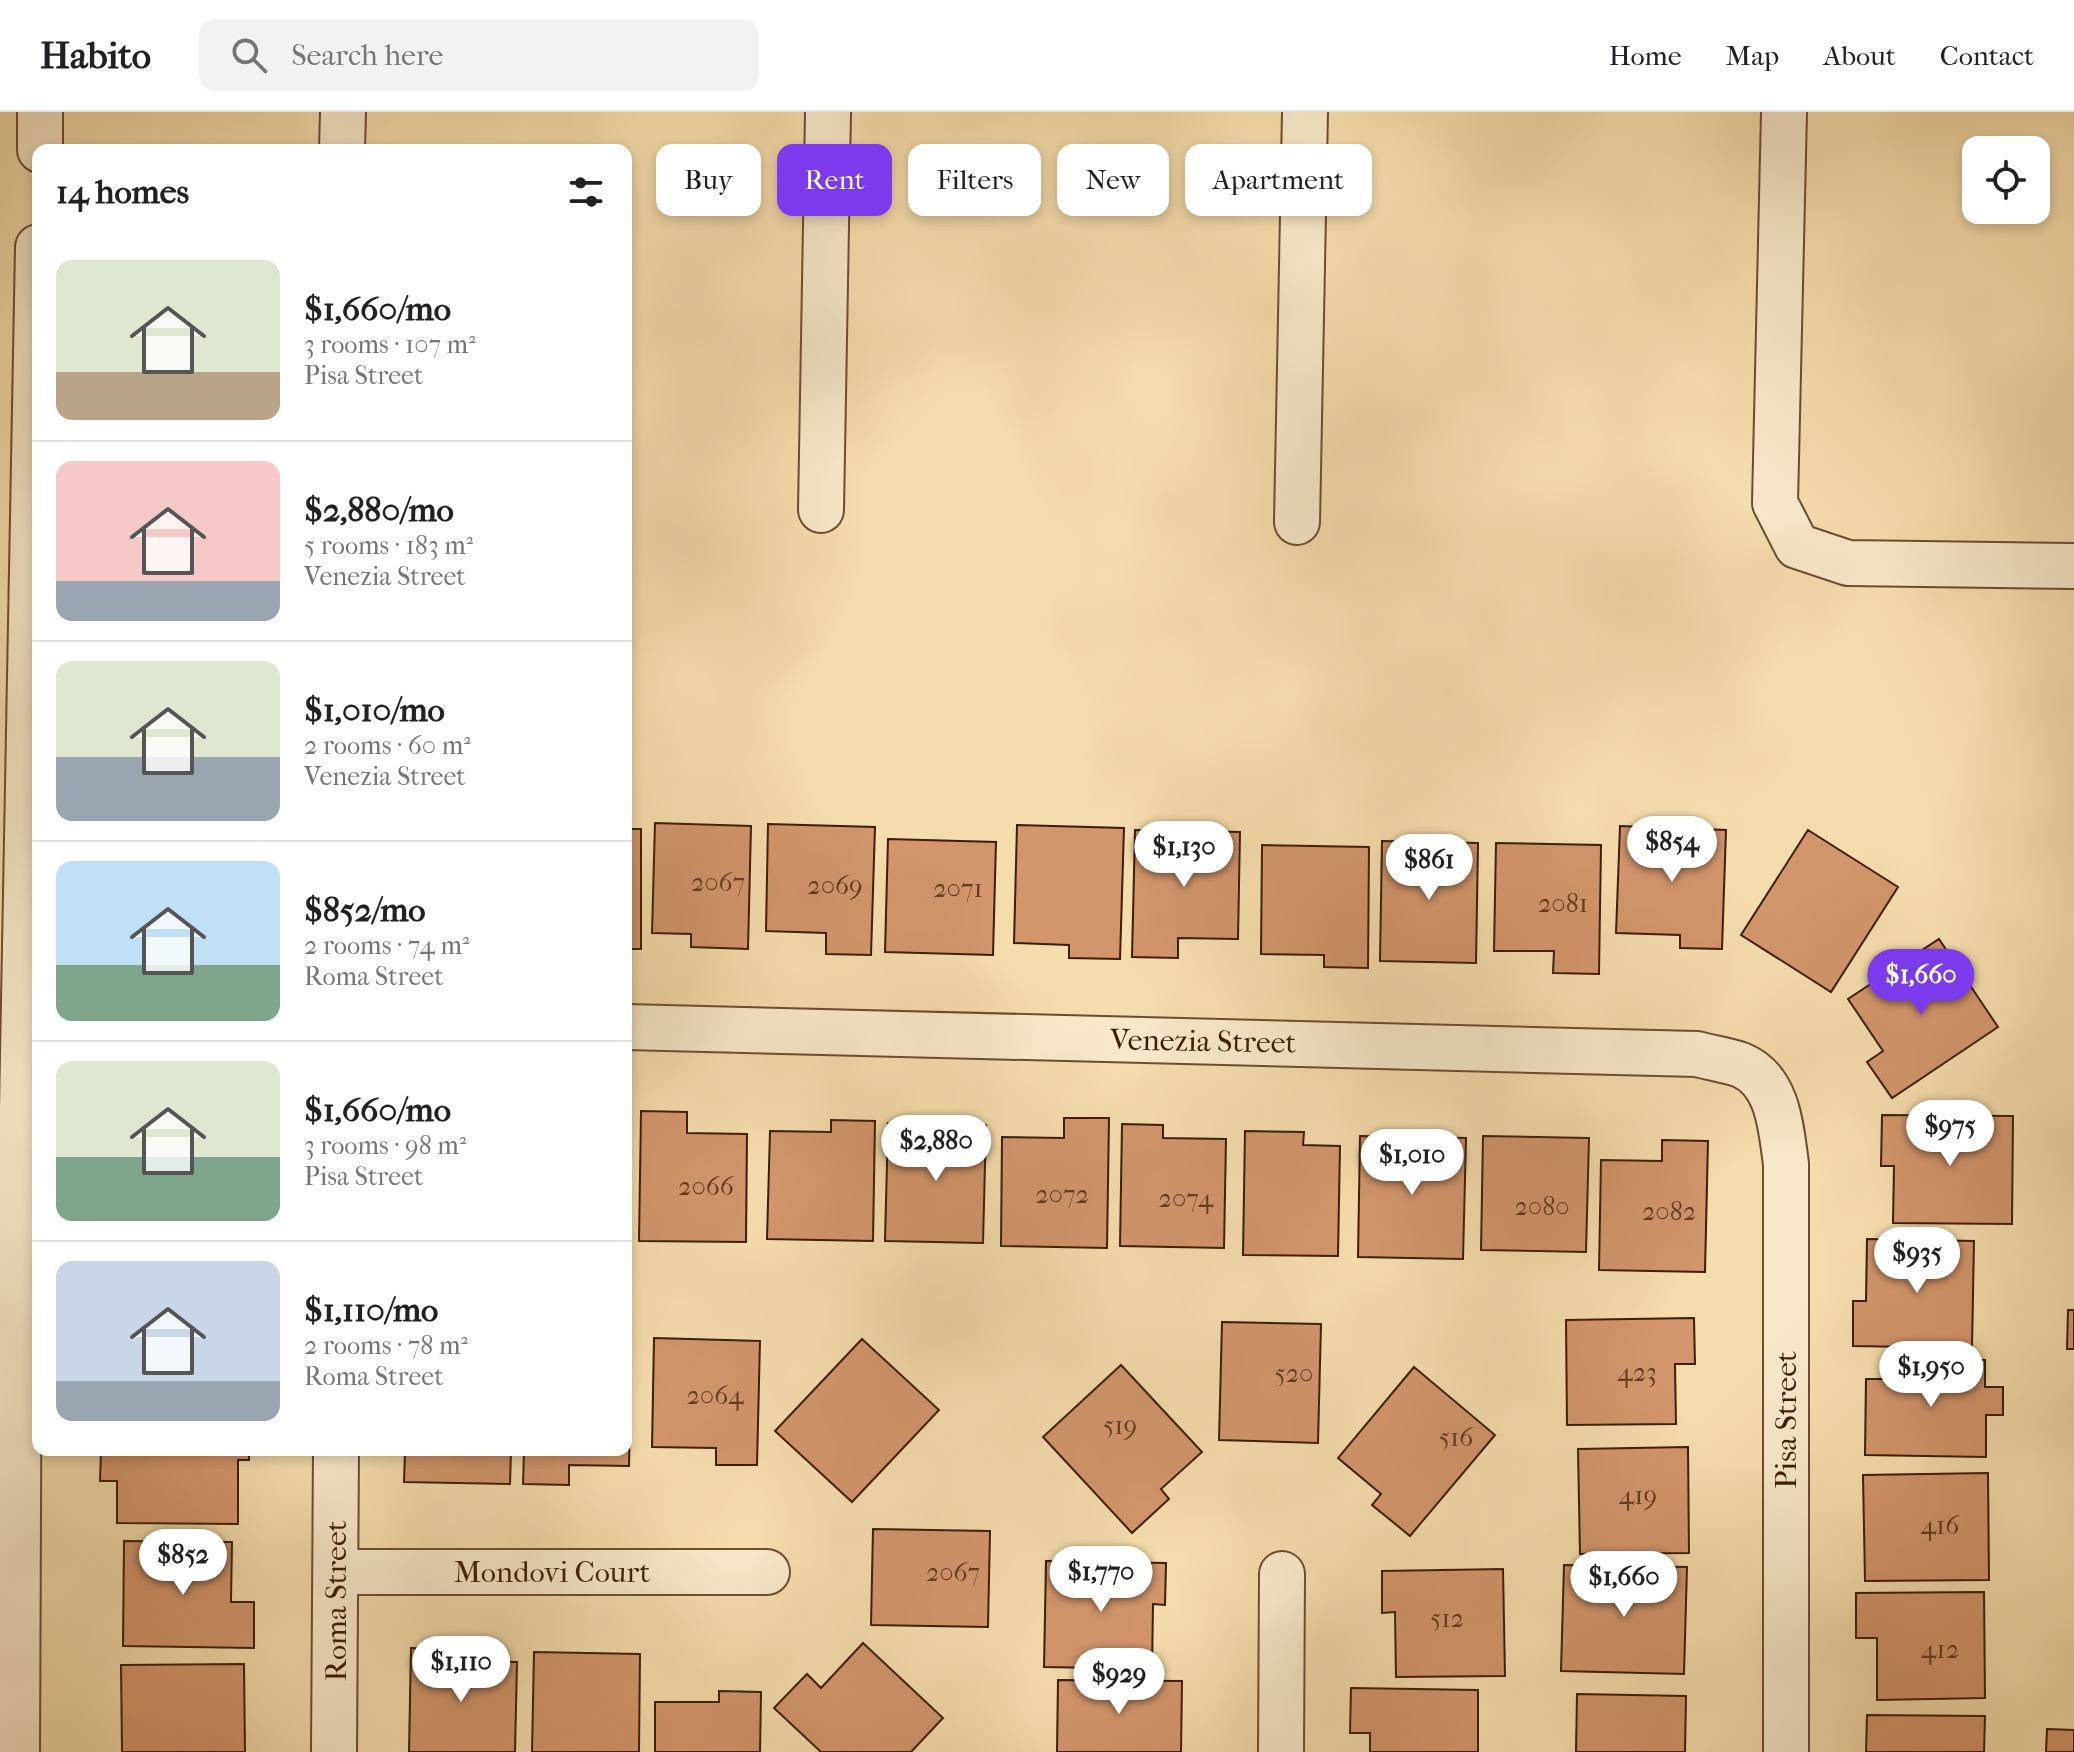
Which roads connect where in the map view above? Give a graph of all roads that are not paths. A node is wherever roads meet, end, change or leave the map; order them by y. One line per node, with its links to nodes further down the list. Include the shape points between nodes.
1 (40, 112): 6 (street)
2 (343, 112): 7 (street)
3 (828, 112): 9 (street)
4 (1305, 112): 10 (street)
5 (1784, 112): 11 (street, via 1775,503 1797,546 1848,563)
6 (40, 144)
7 (342, 144)
8 (32, 421): 12 (street)
9 (821, 510)
10 (1297, 522)
11 (2074, 566)
12 (13, 970): 15 (street)
13 (632, 1027): 14 (street, Venezia Street, via 1697,1054 1743,1066)
14 (1770, 1090): 23 (street, Pisa Street, via 1786,1164)
15 (9, 1270): 20 (street)
16 (336, 1456): 17 (street, Roma Street)
17 (337, 1572): 18 (street, Mondovi Court); 21 (street, Roma Street)
18 (767, 1572)
19 (1282, 1574): 22 (street)
20 (17, 1752)
21 (334, 1752)
22 (1281, 1752)
23 (1786, 1752)

